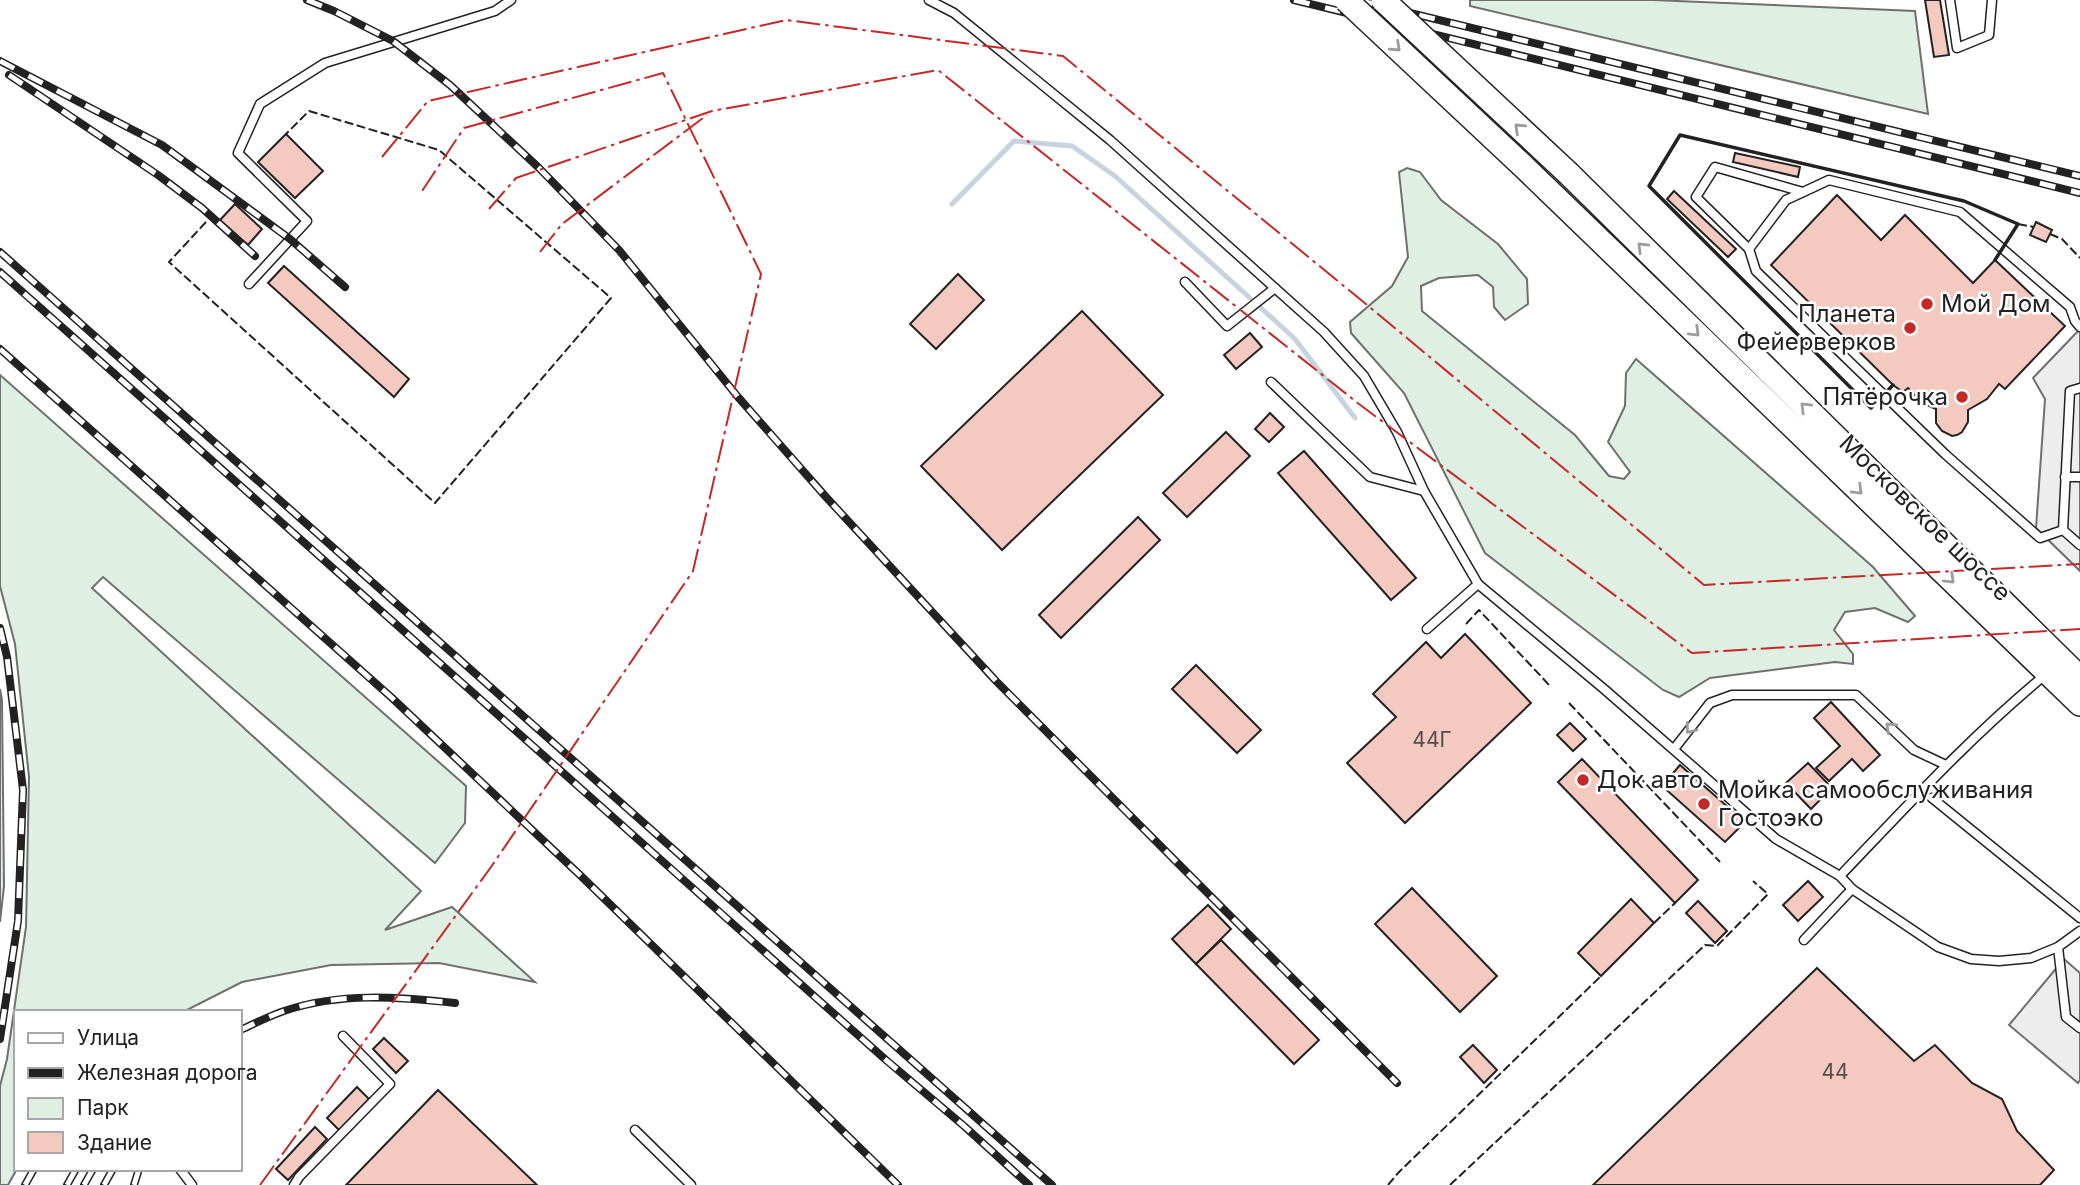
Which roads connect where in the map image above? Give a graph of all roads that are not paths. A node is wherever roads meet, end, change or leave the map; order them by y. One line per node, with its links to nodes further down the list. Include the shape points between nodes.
1 (511, 0): 10 (lane, via 495,11 326,63 260,104 239,153 306,221)
2 (929, 0): 11 (lane, via 954,13 1110,140)
3 (1346, 0): 24 (main road, Московское шоссе, one-way to 24, bridge)
4 (1383, 0): 25 (main road, Московское шоссе, one-way to 4, bridge, via 1569,174)
5 (1950, 0): 6 (lane, via 1957,48 1989,35)
6 (1992, 0)
7 (1803, 192): 8 (lane, via 1786,200); 8 (lane, via 1715,167 1696,197); 12 (lane, via 1829,180 1960,212 2070,307)
8 (1749, 249): 20 (lane, via 1756,271 1945,454 2040,538)
9 (1185, 282): 11 (lane, via 1227,326)
10 (249, 284)
11 (1275, 288): 19 (lane, via 1324,331 1364,376)
12 (2080, 327)
13 (1271, 382): 19 (lane, via 1370,477)
14 (2080, 388): 15 (lane, via 2070,391)
15 (2068, 429): 16 (lane); 17 (lane)
16 (2080, 429)
17 (2066, 477): 18 (lane); 20 (lane)
18 (2080, 477)
19 (1424, 491): 22 (lane)
20 (2063, 530): 21 (lane)
21 (2080, 545)
22 (1478, 584): 23 (lane); 27 (lane)
23 (1427, 629)
24 (2048, 673): 26 (main road, Московское шоссе); 28 (lane)
25 (2080, 678)
26 (2080, 704)
27 (1674, 749): 28 (lane, one-way to 27, via 1914,750 1856,695 1732,695 1710,703); 30 (lane, via 1776,839)
28 (1946, 765): 30 (lane)
29 (1932, 798): 32 (lane)
30 (1840, 876): 31 (lane)
31 (1852, 889): 34 (lane); 35 (lane, via 1938,947 1971,959 2031,958)
32 (2080, 918)
33 (2080, 931): 35 (lane)
34 (1804, 940)
35 (2058, 947): 36 (lane, via 2066,1017)
36 (2080, 1028)
37 (342, 1036): 39 (lane, via 390,1084)
38 (635, 1130): 40 (lane)
39 (294, 1185)
40 (691, 1185)

